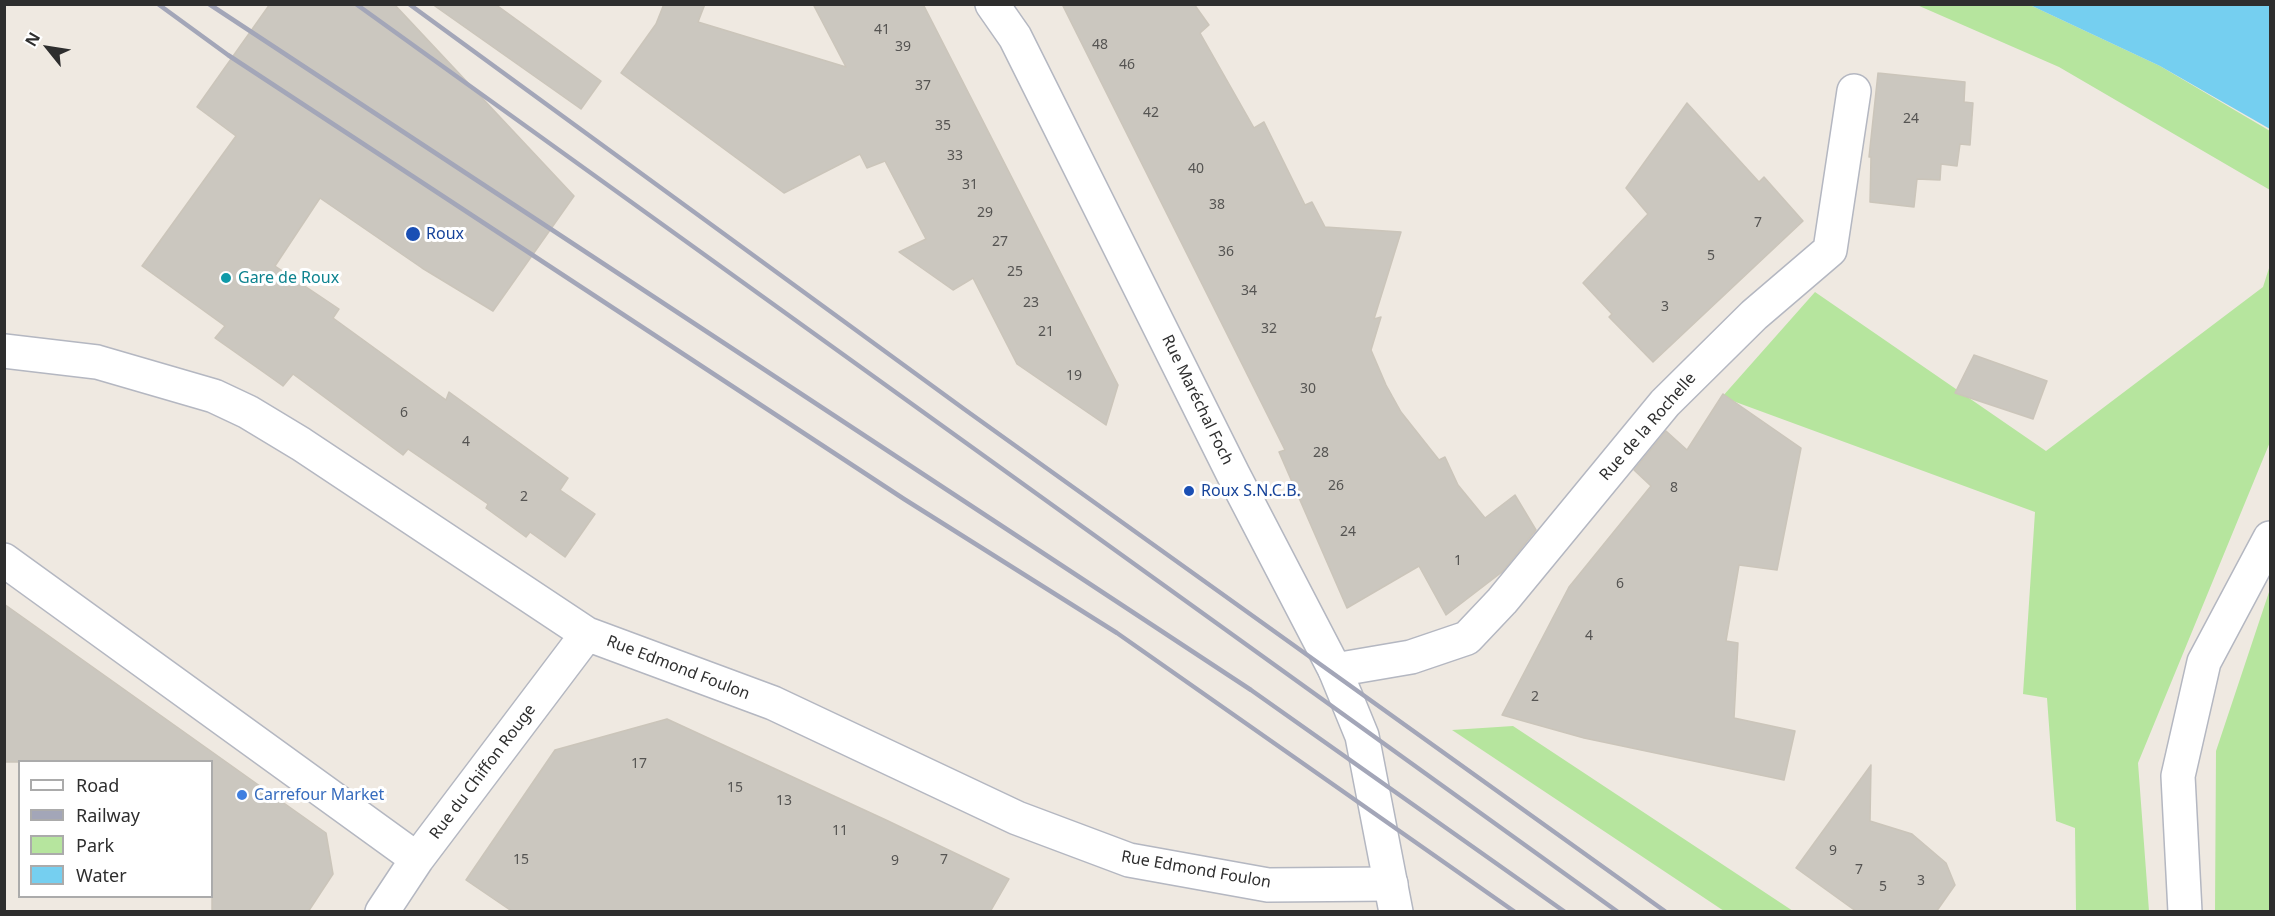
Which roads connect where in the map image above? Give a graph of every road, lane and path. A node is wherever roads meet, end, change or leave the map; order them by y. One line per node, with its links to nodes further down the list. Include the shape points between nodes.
1 (992, 4): 7 (street, Rue Maréchal Foch, via 1015,37)
2 (1854, 91): 7 (street, Rue de la Rochelle, via 1830,250 1754,315 1665,403 1467,638 1411,657)
3 (4, 351): 6 (street, Rue Edmond Foulon, via 97,362 214,396 248,412)
4 (2271, 538): 11 (street, via 2204,662 2183,753 2178,776)
5 (4, 560): 8 (street)
6 (587, 634): 8 (street, Rue du Chiffon Rouge); 9 (street, Rue Edmond Foulon, via 773,703 1017,818 1129,860 1268,885)
7 (1335, 670): 9 (street, Rue Maréchal Foch, via 1362,736)
8 (417, 859): 10 (street, Rue du Chiffon Rouge)
9 (1394, 898)
10 (382, 912)
11 (2185, 912)

